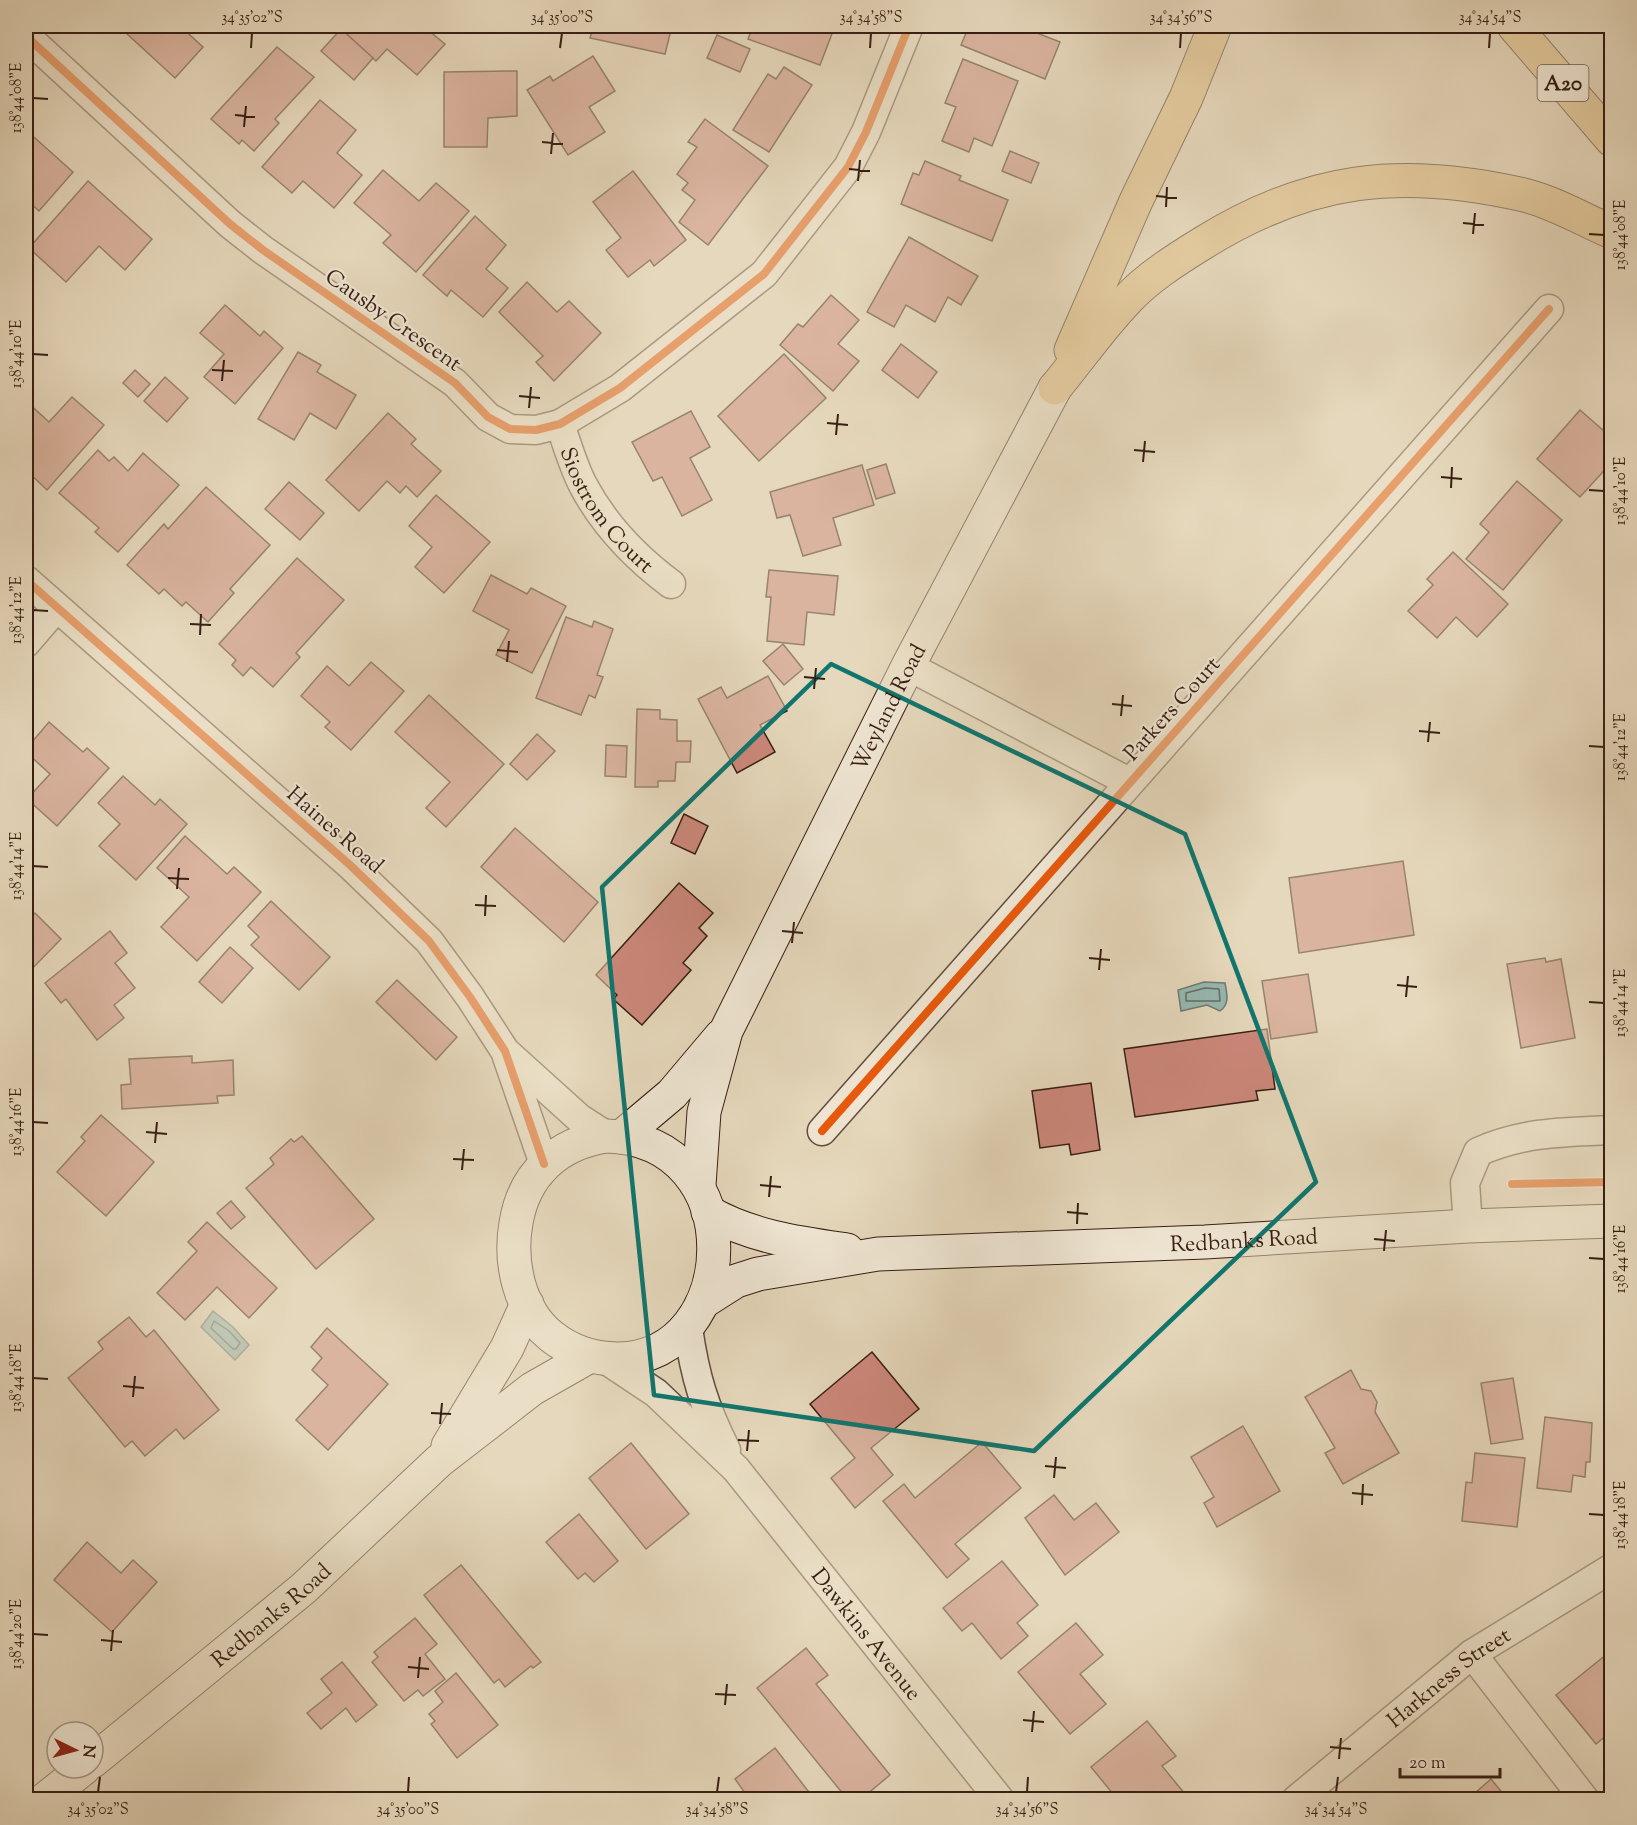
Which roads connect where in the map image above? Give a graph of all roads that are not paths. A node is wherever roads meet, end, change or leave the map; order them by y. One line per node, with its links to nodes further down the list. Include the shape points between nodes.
1 (909, 26): 9 (street, Causby Crescent, via 848,168 764,274 620,388)
2 (1215, 26): 8 (highway)
3 (1514, 26): 5 (highway, A20)
4 (26, 36): 9 (street, Causby Crescent, via 230,224 455,383 488,417 510,429 536,430)
5 (1611, 140)
6 (1611, 232): 8 (highway, via 1526,195 1437,180 1363,181 1300,195 1241,219 1184,255 1128,298)
7 (1549, 309): 15 (street, Parkers Court)
8 (1055, 388): 14 (main road, Weyland Road)
9 (560, 424): 11 (street, Siostrom Court, via 582,484 606,521 637,558)
10 (26, 580): 12 (street, Haines Road)
11 (671, 584)
12 (56, 608): 13 (street); 17 (street, Haines Road, via 390,902 429,941)
13 (26, 643)
14 (908, 666): 15 (street, Parkers Court); 16 (main road, Weyland Road)
15 (1129, 782): 19 (street, Parkers Court)
16 (726, 1031): 20 (main road, Weyland Road, via 672,1094); 22 (main road, Weyland Road, via 704,1112)
17 (505, 1051): 20 (street, Haines Road, via 579,1118); 21 (street, Haines Road)
18 (1611, 1130): 24 (street, via 1504,1140 1478,1152 1465,1183)
19 (822, 1131)
20 (614, 1136): 21 (main road, via 581,1141); 22 (main road, via 643,1141 664,1150 681,1163)
21 (544, 1164): 26 (main road, via 519,1205 514,1232 514,1260)
22 (704, 1199): 25 (main road, Redbanks Road, via 731,1224 788,1242); 27 (main road, via 713,1252)
23 (1611, 1221): 24 (main road, Redbanks Road)
24 (1468, 1226): 25 (main road, Redbanks Road, via 1205,1242)
25 (878, 1254): 27 (main road, Redbanks Road, via 736,1281)
26 (526, 1304): 28 (main road, via 550,1335 569,1349); 29 (main road, Redbanks Road, via 507,1348)
27 (696, 1315): 28 (main road, via 670,1343 648,1354 629,1359); 30 (street, Dawkins Avenue, via 698,1387)
28 (598, 1358): 29 (main road, Redbanks Road, via 532,1389); 30 (street, Dawkins Avenue, via 656,1393)
29 (439, 1461): 33 (main road, Redbanks Road, via 304,1588)
30 (736, 1469): 35 (street, Dawkins Avenue)
31 (1611, 1568): 32 (street, Harkness Street)
32 (1472, 1654): 37 (street, Harkness Street); 38 (street)
33 (105, 1751)
34 (69, 1780): 36 (main road)
35 (992, 1796)
36 (45, 1800)
37 (1296, 1800)
38 (1585, 1800)

